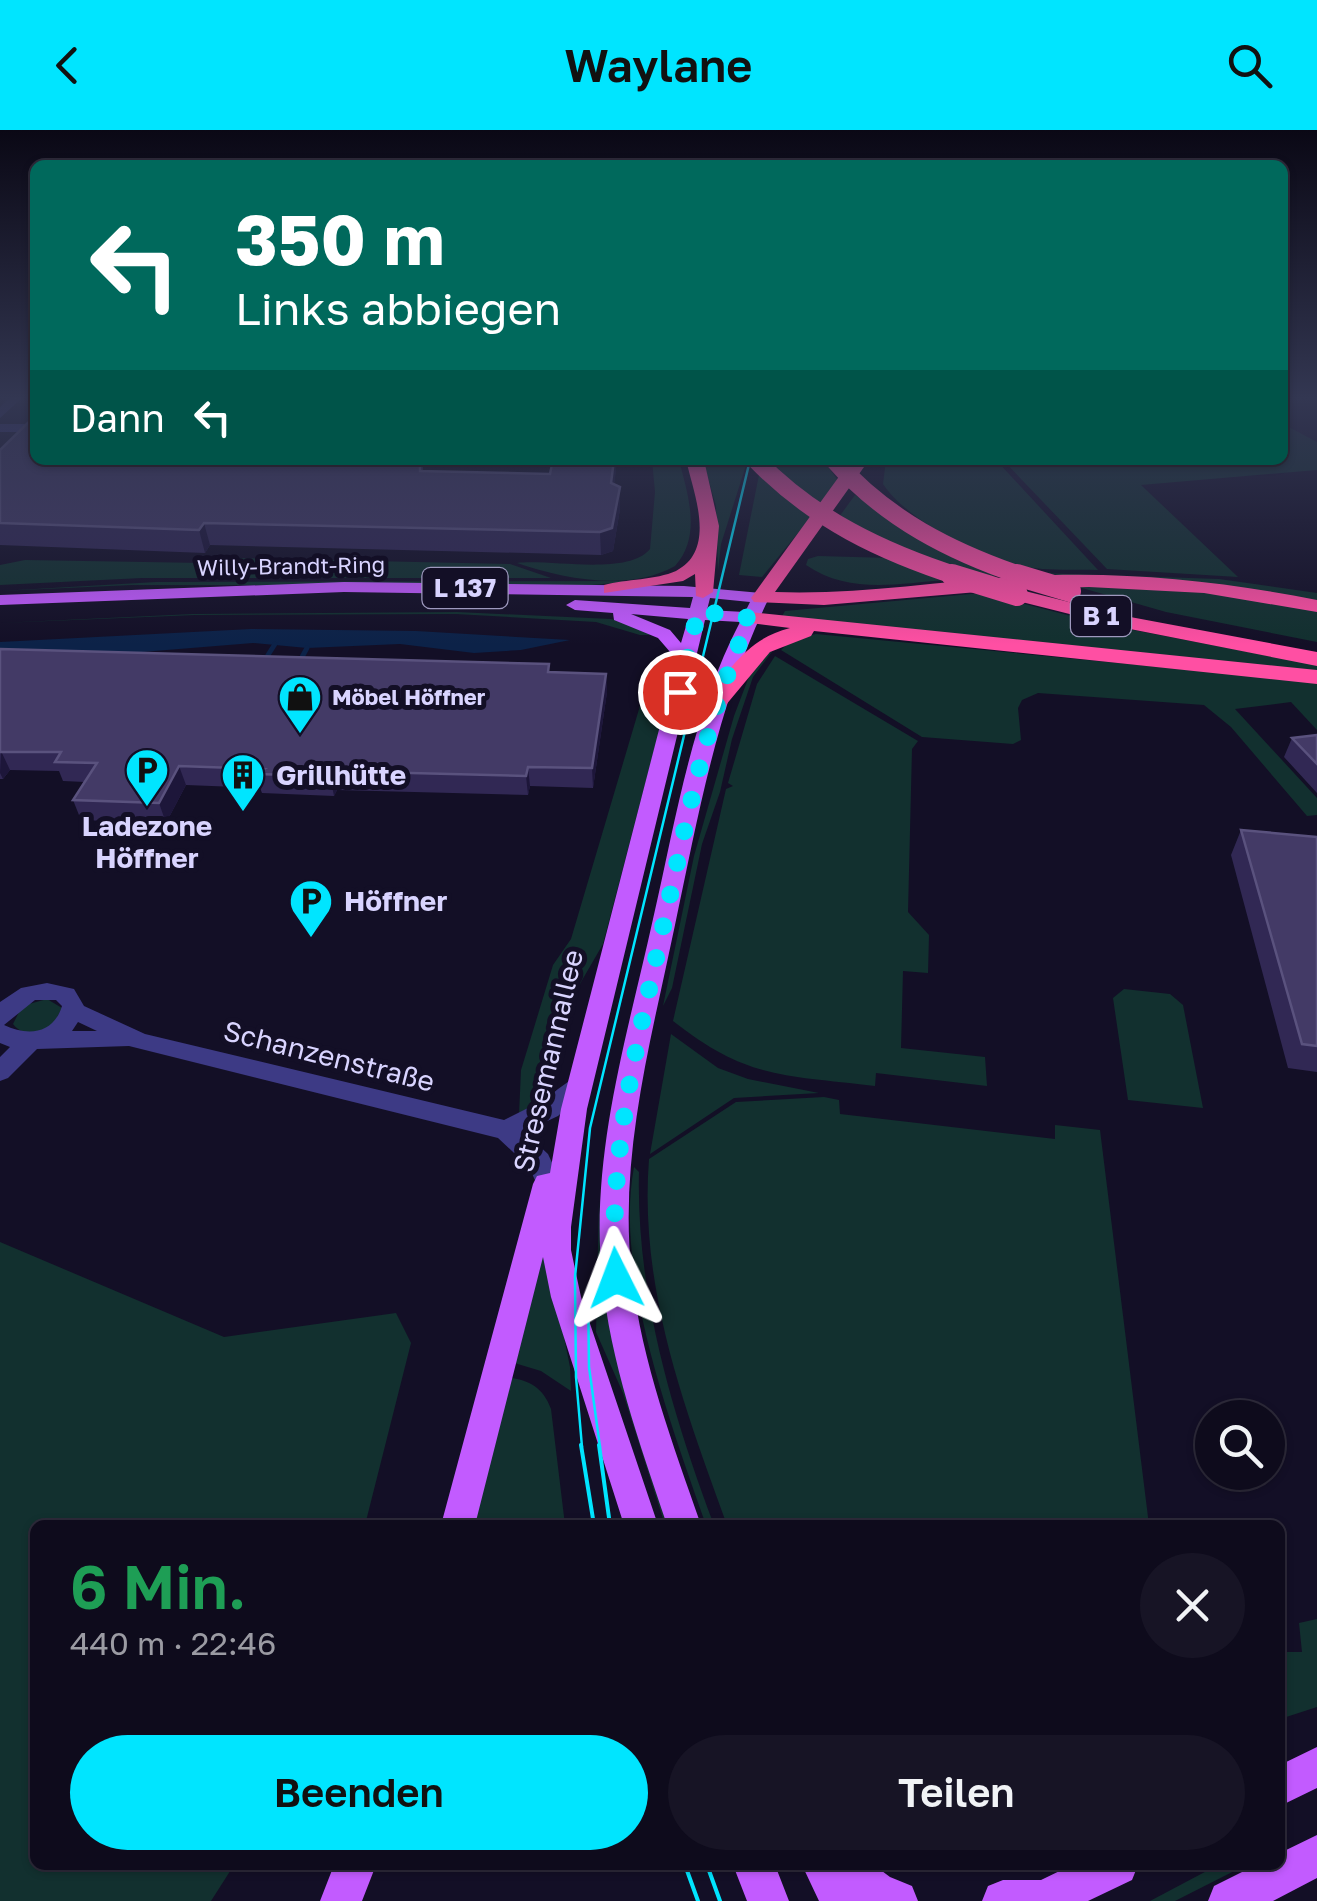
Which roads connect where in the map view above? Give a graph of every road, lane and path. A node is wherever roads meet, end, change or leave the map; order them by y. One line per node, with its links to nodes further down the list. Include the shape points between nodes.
1 (701, 480): 5 (highway)
2 (776, 480): 18 (highway, B 1, bridge, via 867,540 928,566 1125,622)
3 (846, 480): 6 (highway)
4 (853, 480): 17 (highway, B 1, bridge, via 924,533 996,566 1182,620)
5 (710, 548): 7 (highway, via 682,574); 11 (highway)
6 (794, 550): 8 (highway, via 806,574); 9 (highway)
7 (611, 589): 10 (main road, Willy-Brandt-Ring / L 137, via 226,589); 11 (main road, Willy-Brandt-Ring / L 137)
8 (862, 596): 9 (highway); 13 (highway, via 1105,581 1194,586)
9 (761, 598): 11 (main road); 15 (main road)
10 (0, 600)
11 (712, 600): 12 (main road, Willy-Brandt-Ring / L 137); 15 (main road, L 137); 15 (main road); 19 (main road, Stresemannallee)
12 (582, 605): 14 (main road, Willy-Brandt-Ring / L 137, via 339,600); 19 (main road, via 654,628)
13 (1317, 606)
14 (0, 613)
15 (750, 618): 16 (highway); 21 (main road)
16 (840, 629): 20 (highway); 21 (highway, via 772,638)
17 (1317, 647)
18 (1317, 659)
19 (688, 660): 30 (main road, Stresemannallee)
20 (1317, 678)
21 (718, 701): 35 (main road, via 623,1112 613,1208 623,1317)
22 (0, 995): 23 (street, Schanzenstraße)
23 (26, 995): 24 (street, Schanzenstraße, via 60,992); 25 (street)
24 (73, 1005): 27 (street, via 65,1025); 28 (street, Schanzenstraße, via 84,1018)
25 (0, 1018)
26 (0, 1033): 27 (street, Schanzenstraße, via 12,1041)
27 (35, 1041): 28 (street, Schanzenstraße); 29 (street)
28 (139, 1041): 31 (street, Schanzenstraße)
29 (0, 1072)
30 (577, 1097): 31 (street); 32 (main road); 34 (main road, Stresemannallee, via 558,1203 560,1273)
31 (506, 1130): 32 (street, via 530,1150)
32 (548, 1182): 33 (main road)
33 (459, 1520)
34 (639, 1520)
35 (682, 1520)
36 (1317, 1768): 37 (main road)
37 (1285, 1784)
38 (1317, 1856): 50 (main road)
39 (353, 1870): 44 (main road)
40 (756, 1870): 45 (main road)
41 (826, 1870): 46 (main road)
42 (847, 1870): 47 (main road)
43 (1107, 1870): 49 (main road)
44 (341, 1901)
45 (768, 1901)
46 (840, 1901)
47 (897, 1901)
48 (1003, 1901): 49 (main road)
49 (1043, 1901)
50 (1230, 1901)

